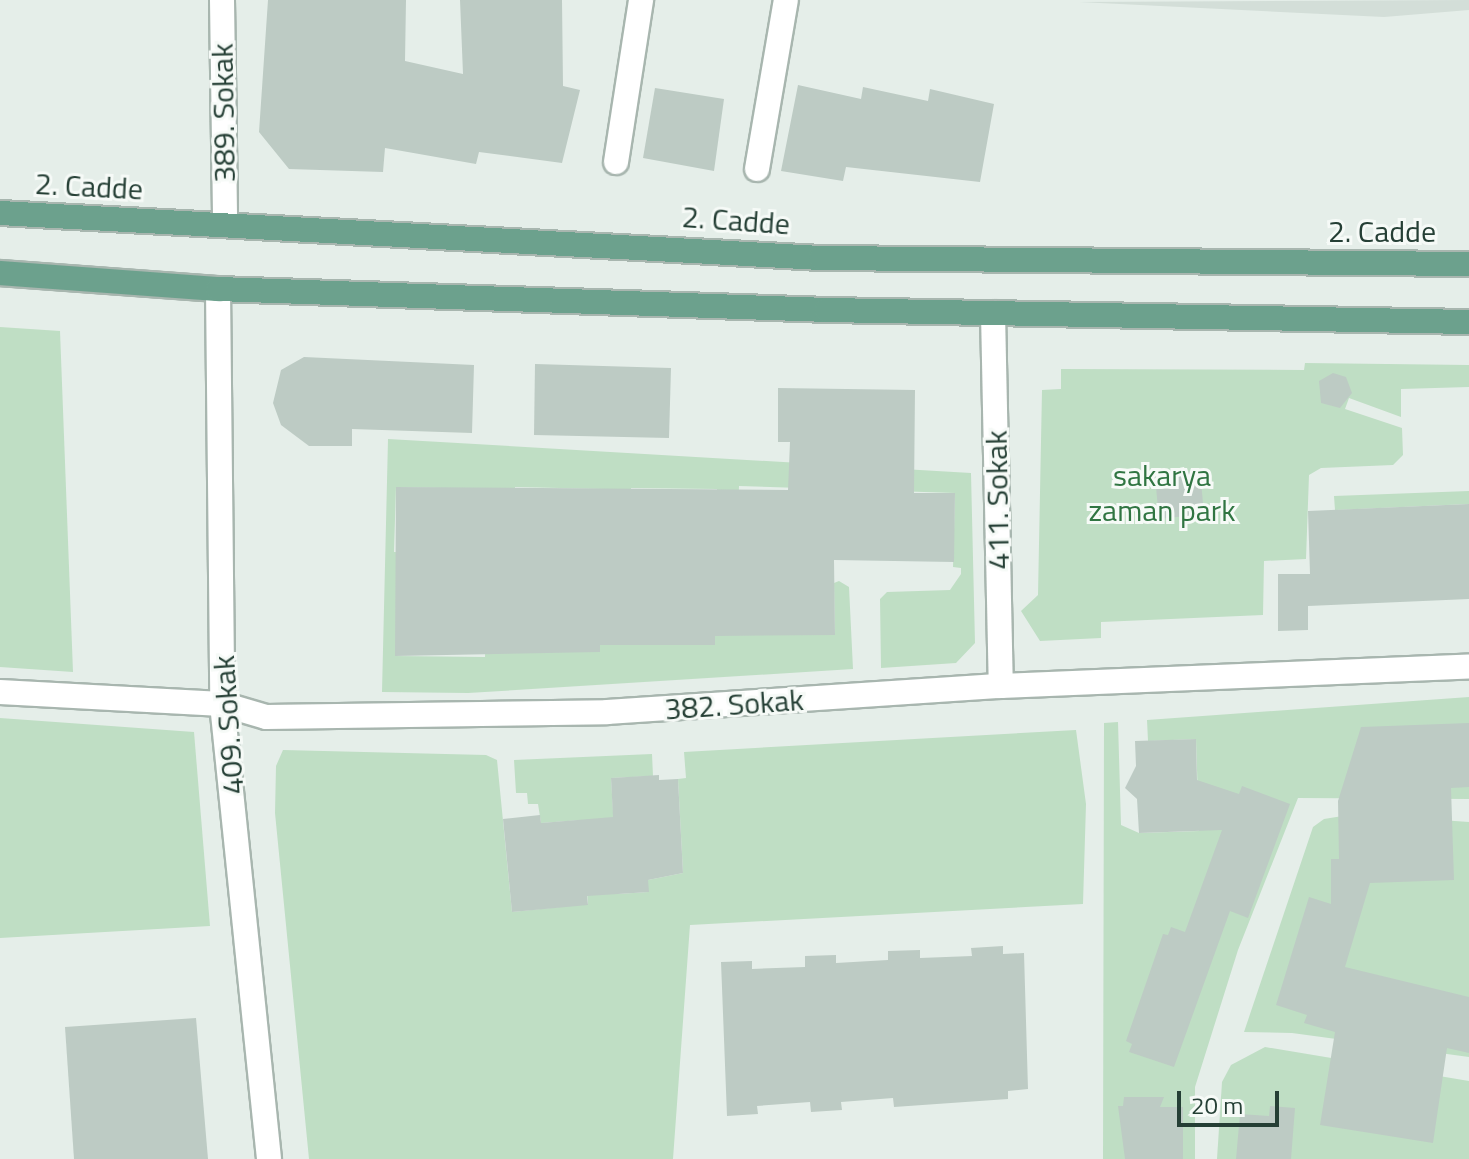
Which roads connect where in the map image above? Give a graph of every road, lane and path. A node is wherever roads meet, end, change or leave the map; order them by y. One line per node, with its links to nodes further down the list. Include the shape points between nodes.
1 (222, 0): 7 (street, 389. Sokak)
2 (641, 0): 4 (street)
3 (786, 0): 5 (street)
4 (616, 162)
5 (757, 169)
6 (0, 213): 7 (main road, 2. Cadde)
7 (225, 225): 8 (main road, 2. Cadde, via 821,258)
8 (1469, 264)
9 (0, 273): 10 (main road)
10 (218, 289): 11 (main road); 16 (street, 409. Sokak)
11 (993, 313): 12 (main road); 14 (street, 411. Sokak)
12 (1469, 322)
13 (1469, 666): 14 (street, 382. Sokak)
14 (1001, 686): 16 (street, 382. Sokak, via 607,712 266,717)
15 (0, 692): 16 (street, 382. Sokak)
16 (222, 704): 17 (street, 409. Sokak)
17 (269, 1159)

